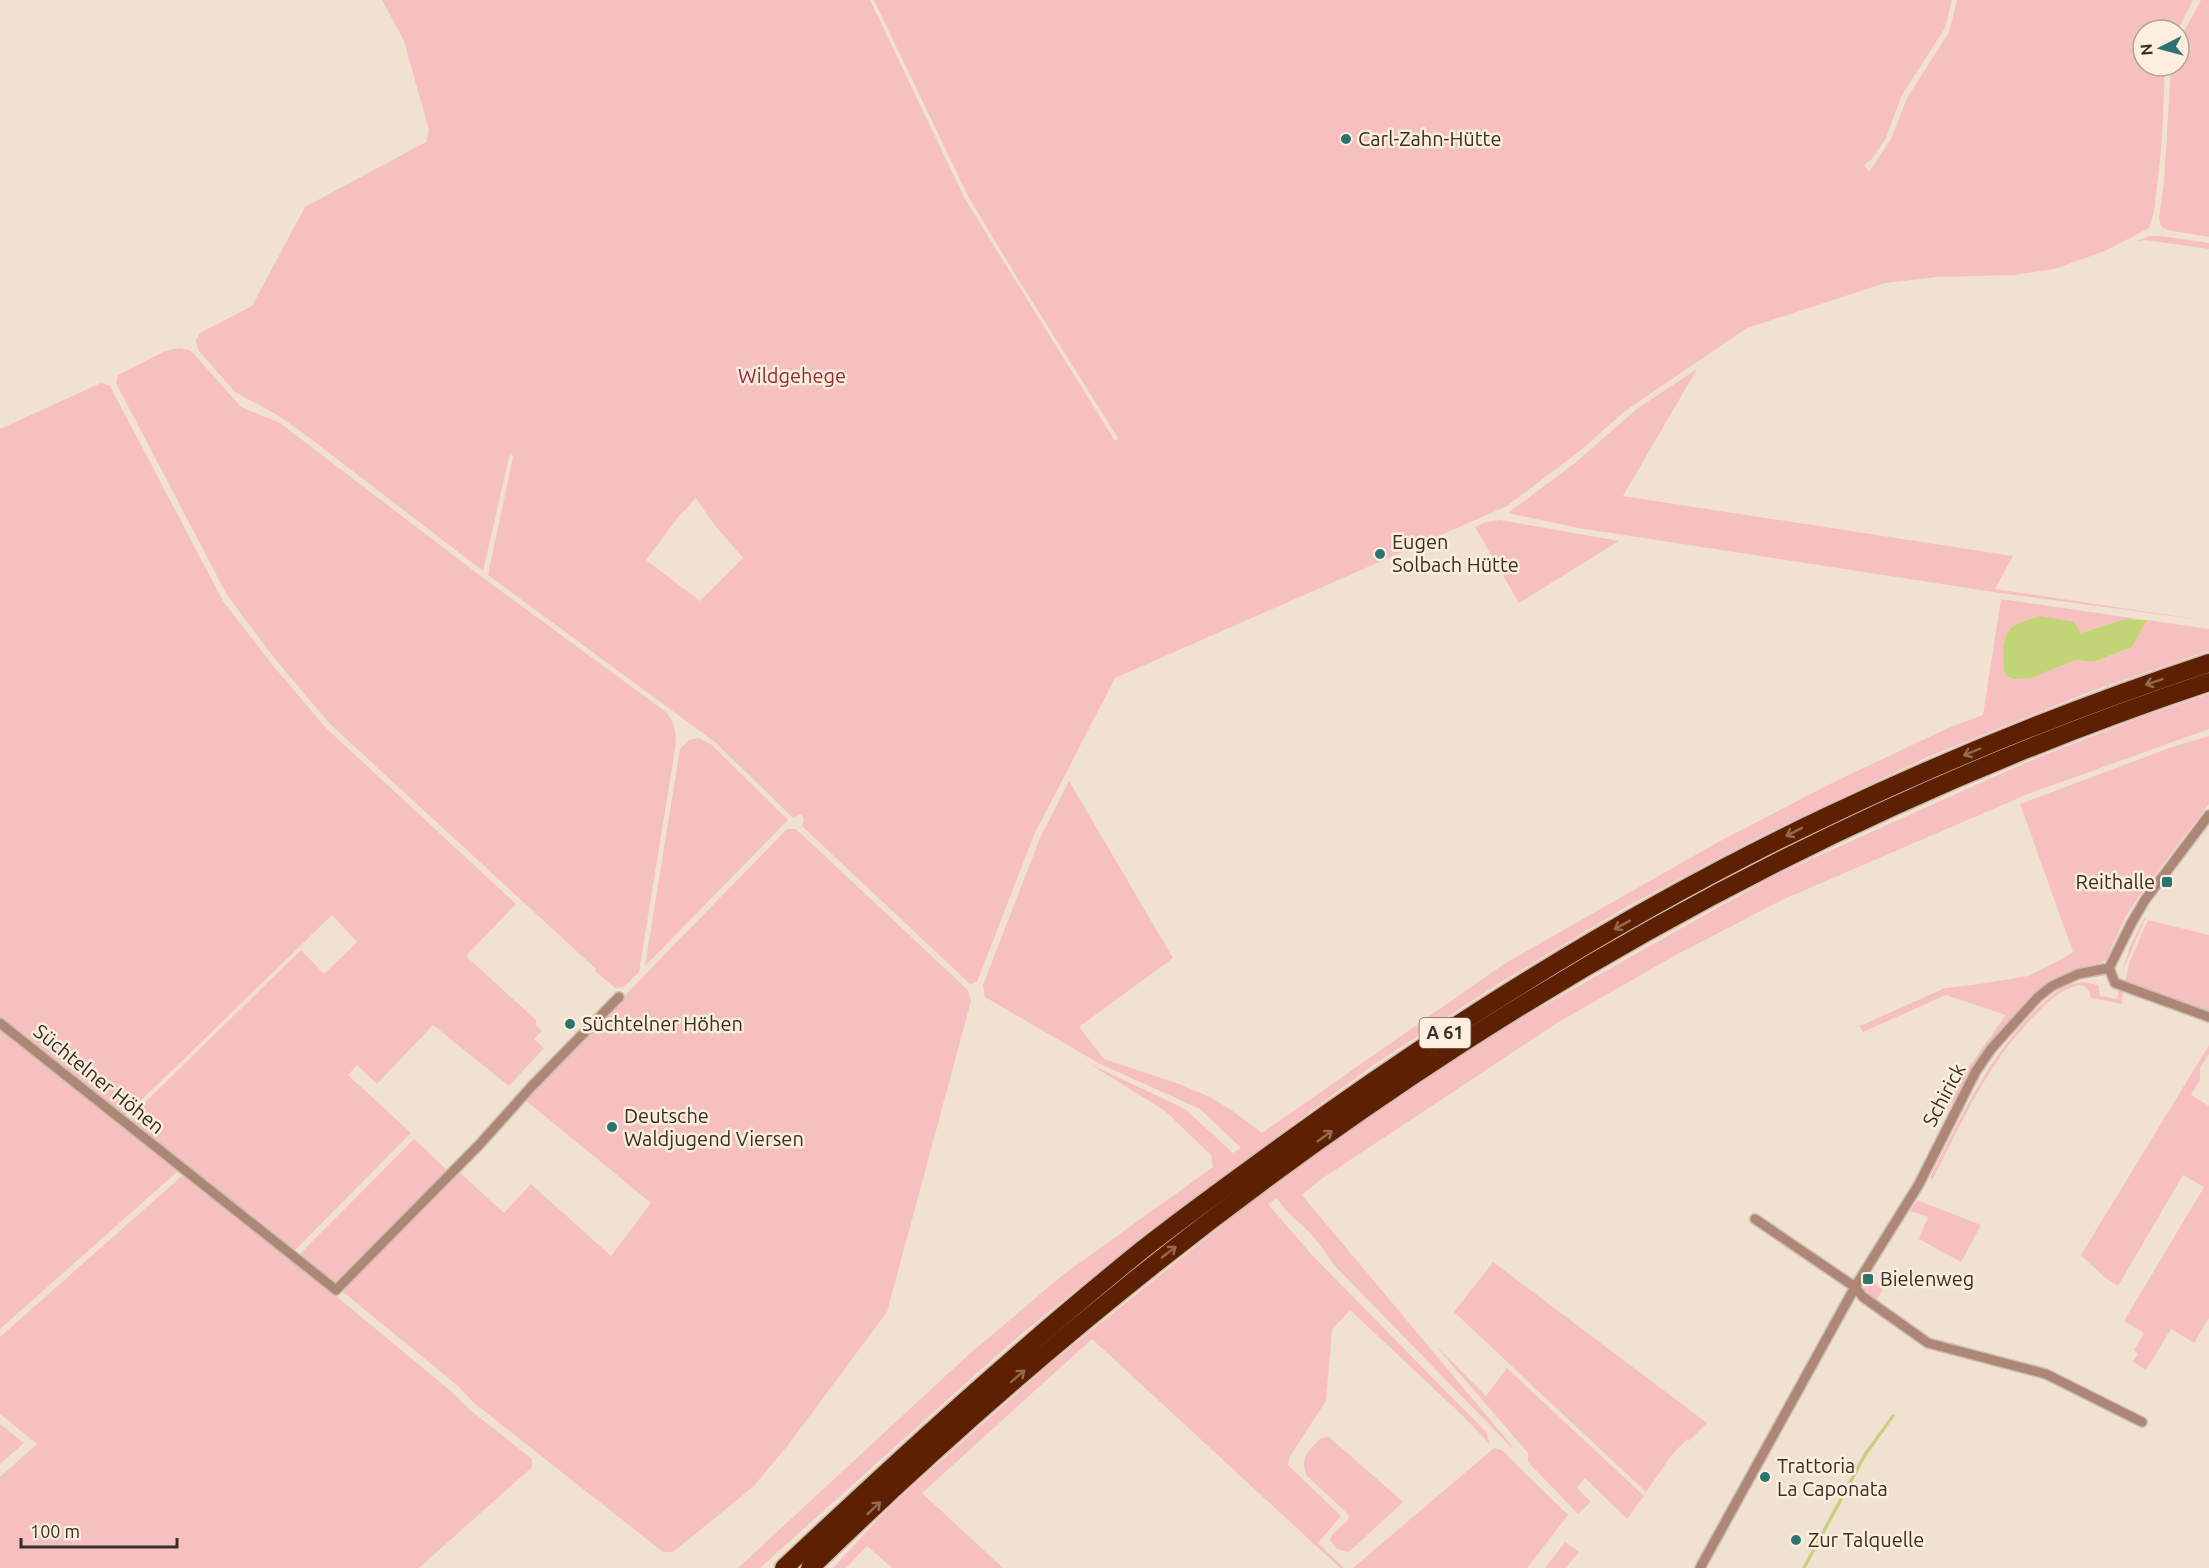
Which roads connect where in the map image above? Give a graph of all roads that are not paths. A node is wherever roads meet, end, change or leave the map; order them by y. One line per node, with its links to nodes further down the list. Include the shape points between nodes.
1 (2209, 663): 11 (highway, A 61, one-way to 11, via 2012,735 1826,817 1578,949 1467,1018 1372,1081 1144,1249 959,1404)
2 (2209, 682): 12 (highway, A 61, one-way to 2, via 975,1413 1132,1281 1372,1102 1478,1032 1597,959 1834,833 2017,752)
3 (2209, 814): 4 (street, via 2145,900)
4 (2109, 968): 6 (street, via 2115,983); 9 (street, Schirick, via 2078,974 2052,986 1991,1049 1919,1184)
5 (619, 997): 7 (street, Süchtelner Höhen, via 336,1290)
6 (2209, 1017)
7 (0, 1023)
8 (1755, 1219): 9 (street)
9 (1855, 1287): 10 (street, via 1863,1297 1928,1343 2046,1374); 13 (street, Schirick)
10 (2142, 1422)
11 (784, 1568)
12 (810, 1568)
13 (1700, 1568)

